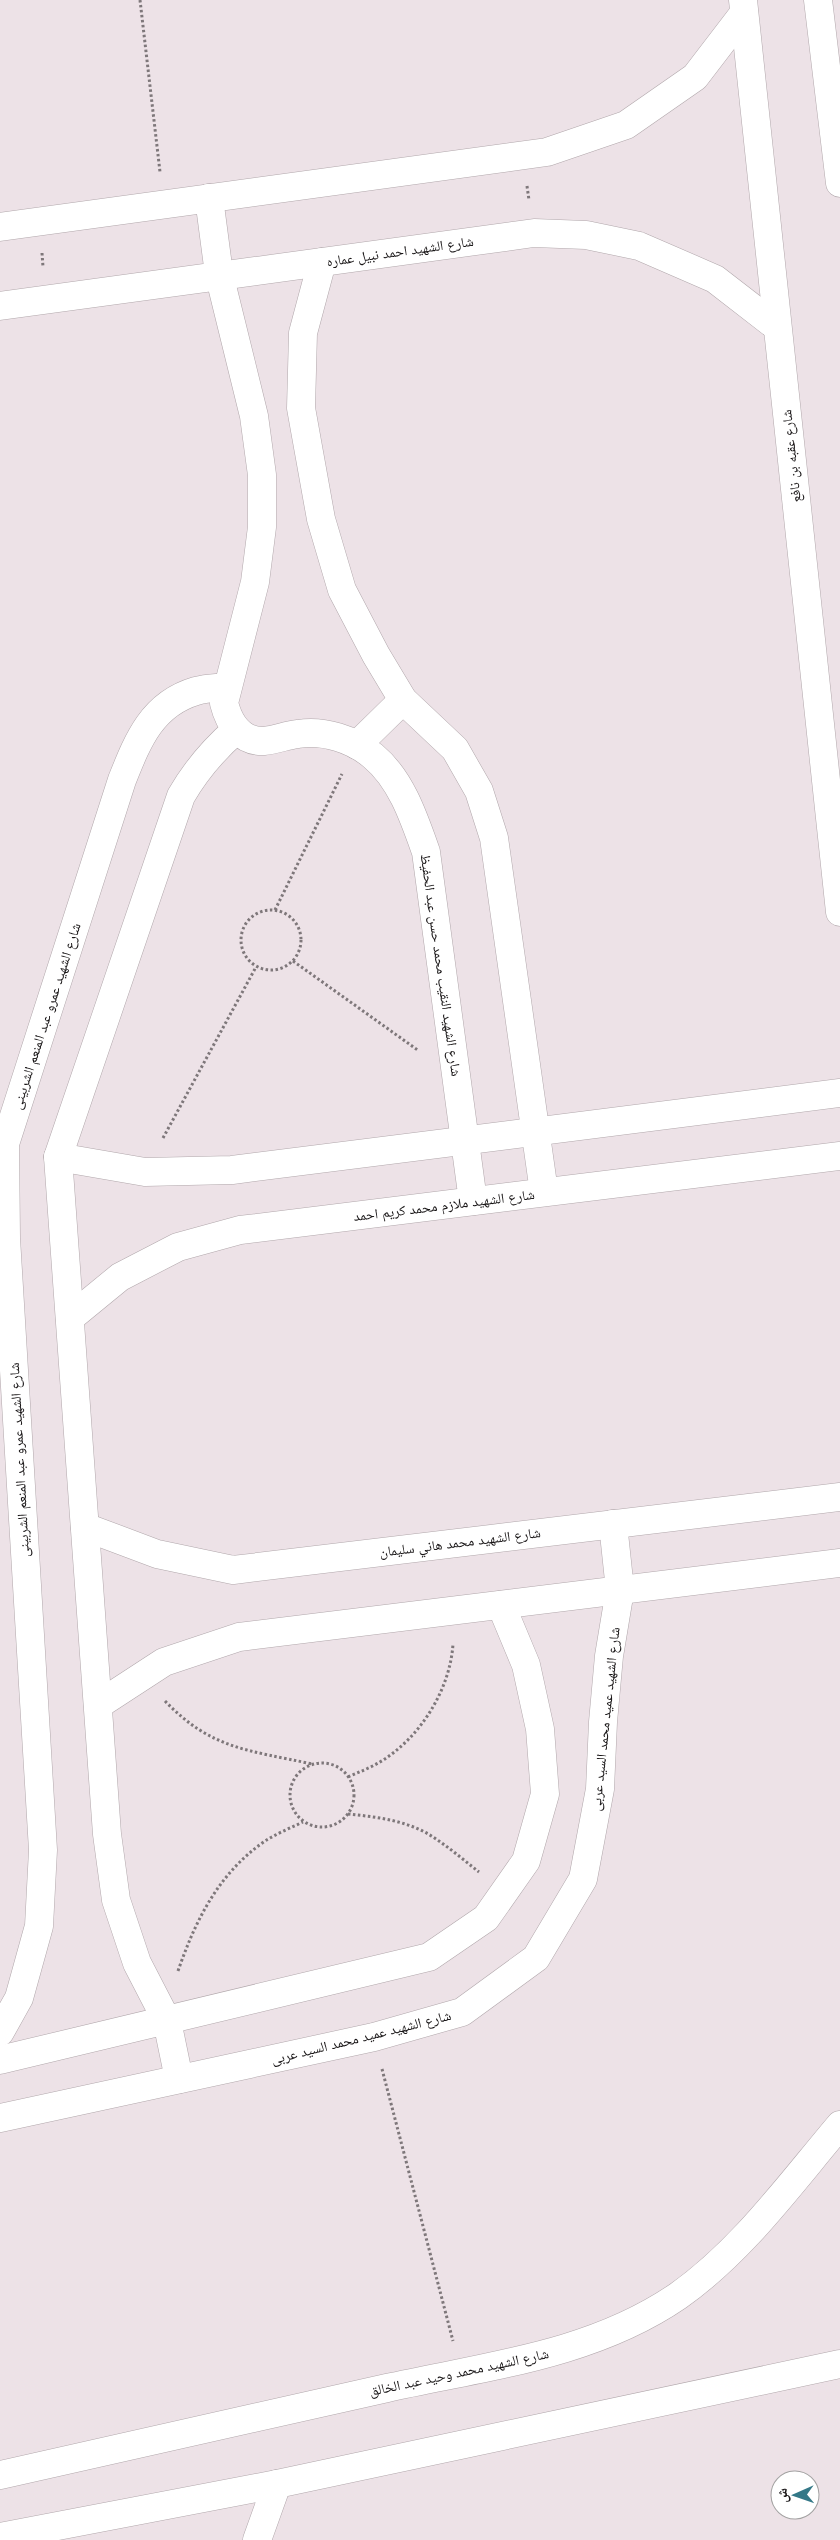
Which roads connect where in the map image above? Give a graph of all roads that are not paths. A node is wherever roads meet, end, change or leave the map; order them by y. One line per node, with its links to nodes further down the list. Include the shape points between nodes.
1 (818, 0): 3 (street)
2 (743, 6): 4 (street, via 695,77 626,125 547,152); 9 (street, شارع عقبه بن نافع)
3 (840, 183)
4 (209, 198): 5 (street); 7 (street)
5 (0, 228)
6 (322, 262): 7 (street, شارع الشهيد احمد نبيل عماره); 9 (street, شارع الشهيد احمد نبيل عماره, via 534,233 586,235 639,246 715,279); 11 (street, via 303,333 301,408 321,519 342,590)
7 (219, 274): 8 (street, شارع الشهيد احمد نبيل عماره); 10 (street, via 254,416 262,474 262,526 254,582)
8 (0, 306)
9 (777, 327): 14 (street, شارع عقبه بن نافع)
10 (227, 687): 12 (street, via 224,703); 31 (street, شارع الشهيد عمرو عبد المنعم الشربينى, via 197,690 170,702 149,723 134,749 5,1144 6,1238 43,1850 39,1926 19,1998)
11 (403, 700): 13 (street); 16 (street, via 455,749 479,791 494,838)
12 (236, 730): 13 (street, شارع الشهيد النقيب محمد حسن عبد الحفيظ, via 248,738 263,741 318,733); 19 (street, via 214,749 181,796)
13 (356, 745): 17 (street, شارع الشهيد النقيب محمد حسن عبد الحفيظ, via 386,768 412,813 426,852)
14 (840, 912)
15 (840, 1093): 16 (street)
16 (535, 1131): 17 (street); 20 (street)
17 (465, 1140): 19 (street, via 232,1170 145,1172); 21 (street, شارع الشهيد النقيب محمد حسن عبد الحفيظ)
18 (840, 1156): 20 (street, شارع الشهيد ملازم محمد كريم احمد)
19 (58, 1157): 22 (street)
20 (544, 1192): 21 (street, شارع الشهيد ملازم محمد كريم احمد)
21 (473, 1201): 22 (street, شارع الشهيد ملازم محمد كريم احمد, via 240,1230 178,1247 120,1277)
22 (70, 1318): 25 (street)
23 (840, 1497): 24 (street, شارع الشهيد محمد هاني سليمان)
24 (613, 1524): 25 (street, شارع الشهيد محمد هاني سليمان, via 233,1570 157,1554); 27 (street, شارع الشهيد عميد محمد السيد عربى)
25 (85, 1527): 29 (street)
26 (840, 1563): 27 (street)
27 (620, 1590): 28 (street); 33 (street, شارع الشهيد عميد محمد السيد عربى, via 609,1656 600,1789 583,1879 536,1958 462,2012 374,2036)
28 (501, 1605): 29 (street, via 239,1637 164,1662); 30 (street, via 528,1674 540,1729 545,1794 526,1861 486,1918 429,1957)
29 (98, 1705): 30 (street, via 107,1834 116,1900 137,1963)
30 (165, 2018): 32 (street); 33 (street)
31 (0, 2032)
32 (0, 2060)
33 (179, 2079): 34 (street, شارع الشهيد عميد محمد السيد عربى)
34 (0, 2118)
35 (840, 2125): 37 (street, شارع الشهيد محمد وحيد عبد الخالق, via 737,2246 678,2296 611,2334 540,2356)
36 (840, 2364): 38 (street)
37 (0, 2475)
38 (277, 2484): 39 (street); 41 (street)
39 (90, 2531): 40 (street)
40 (0, 2537)
41 (257, 2540)

